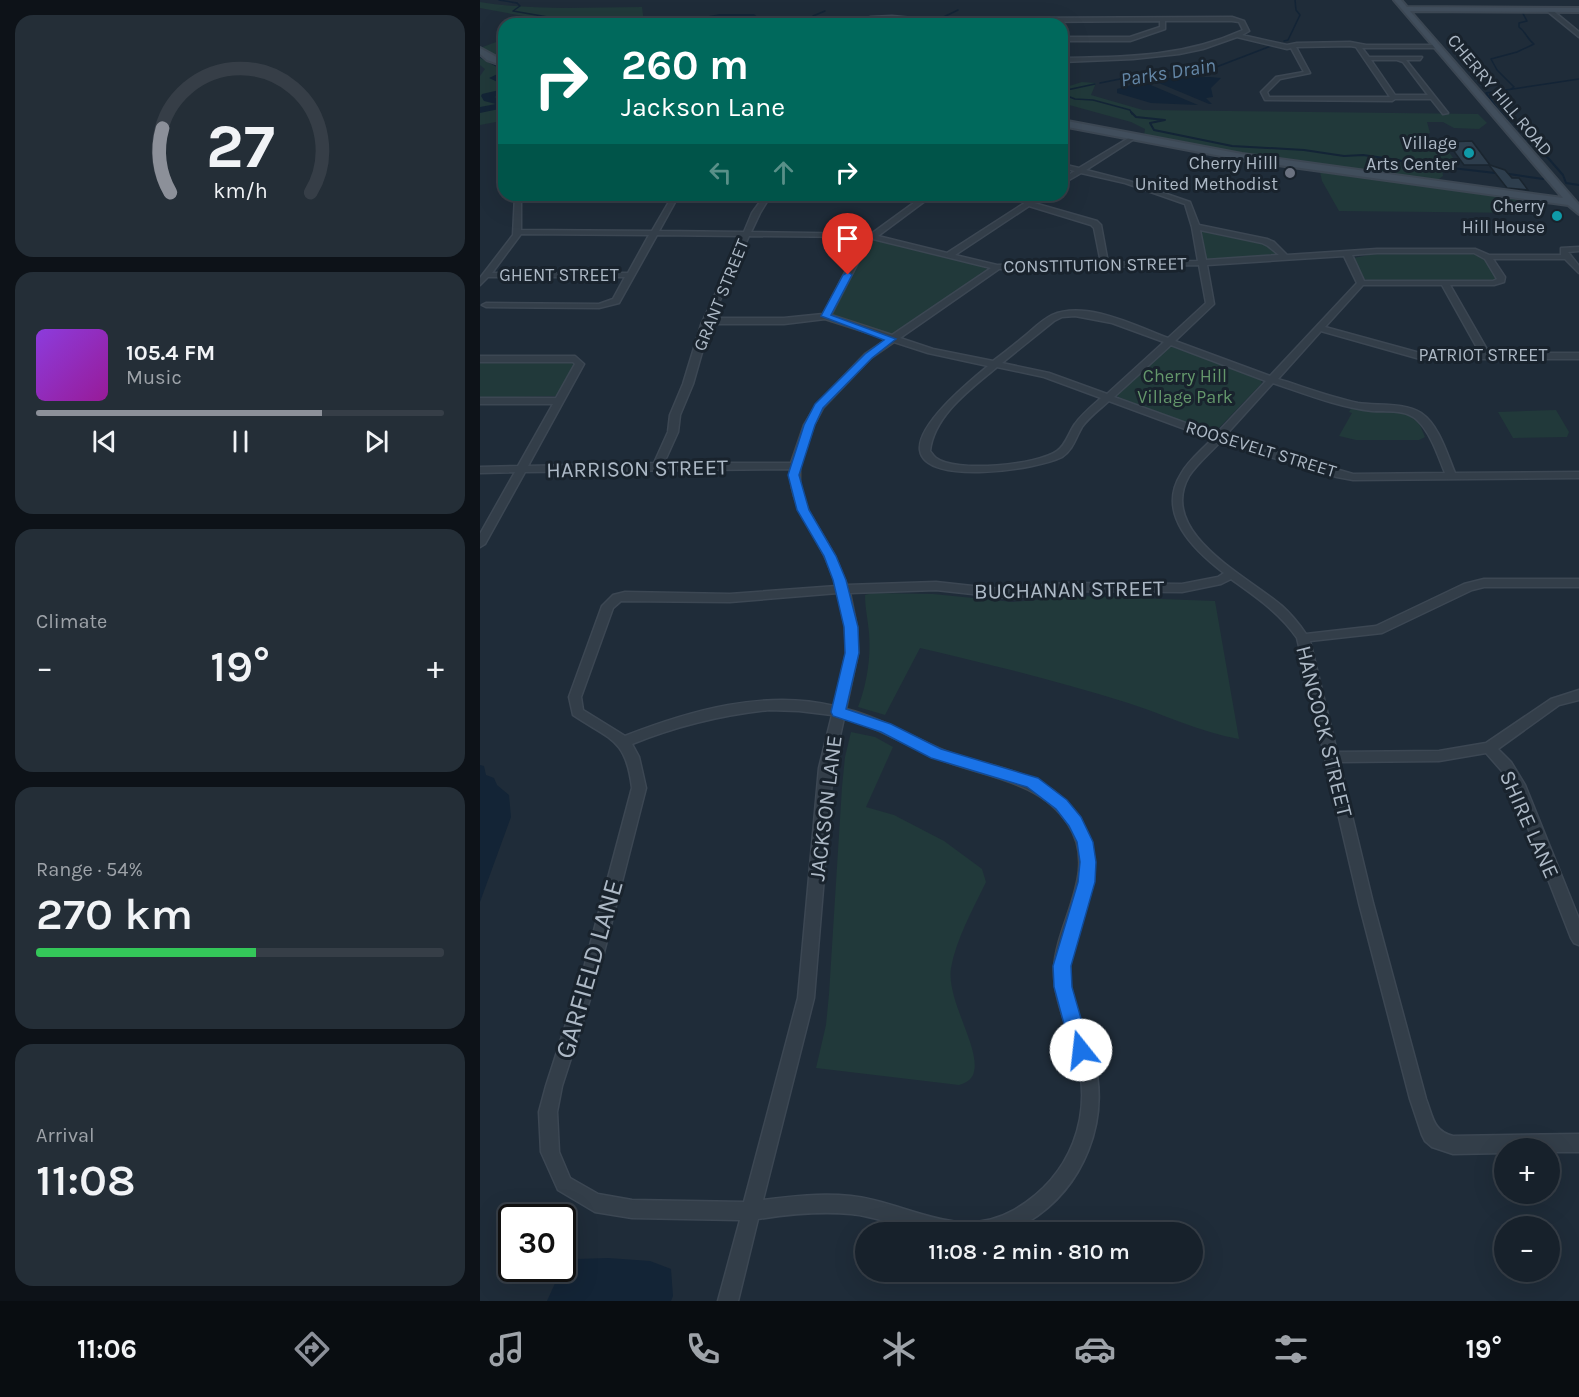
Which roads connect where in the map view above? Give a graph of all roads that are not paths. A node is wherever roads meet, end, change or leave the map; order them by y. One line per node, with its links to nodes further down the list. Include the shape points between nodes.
1 (1397, 0): 2 (street, CHERRY HILL ROAD)
2 (1405, 9): 3 (street); 12 (street, CHERRY HILL ROAD)
3 (1550, 10): 4 (street); 7 (street)
4 (1579, 10)
5 (1162, 19): 6 (street); 9 (street, via 1232,19 1241,21); 11 (street, via 1164,28 1136,38)
6 (1068, 20)
7 (1568, 25): 8 (street); 10 (street)
8 (1579, 25)
9 (1241, 33): 14 (street); 19 (street, via 1175,55)
10 (1579, 35)
11 (1068, 39)
12 (1436, 45): 13 (street); 34 (street, CHERRY HILL ROAD)
13 (1358, 46): 14 (street); 16 (street)
14 (1293, 47): 21 (street, via 1306,73 1277,78 1264,92 1267,99)
15 (480, 50): 20 (street)
16 (1366, 58): 17 (street); 21 (street)
17 (1398, 58): 18 (street); 22 (street, via 1405,61)
18 (1420, 58)
19 (1068, 60)
20 (498, 61)
21 (1393, 97): 22 (street)
22 (1432, 97): 23 (street)
23 (1445, 113)
24 (1068, 124): 25 (street)
25 (1132, 138): 27 (street); 34 (street, via 1242,157)
26 (1068, 167): 27 (street)
27 (1081, 170): 28 (street); 37 (street, via 1188,203)
28 (1068, 178)
29 (519, 201): 39 (street)
30 (673, 201): 38 (street)
31 (765, 201): 40 (street, GRANT STREET)
32 (920, 201): 41 (street)
33 (1033, 201): 35 (street)
34 (1575, 202): 36 (street, CHERRY HILL ROAD)
35 (1029, 204): 43 (street); 49 (street, via 1095,223)
36 (1579, 212)
37 (1196, 227): 47 (street, via 1264,241); 48 (street)
38 (657, 231): 39 (street, CONSTITUTION STREET); 40 (street, CONSTITUTION STREET); 53 (street)
39 (518, 232): 52 (street)
40 (747, 233): 41 (street, CONSTITUTION STREET); 60 (street, GRANT STREET)
41 (872, 236): 43 (street, CONSTITUTION STREET); 59 (street)
42 (1579, 249): 46 (street, via 1564,250)
43 (949, 255): 50 (street, CONSTITUTION STREET)
44 (1348, 255): 45 (street, CONSTITUTION STREET, via 1377,251 1475,251); 47 (street, CONSTITUTION STREET); 55 (street)
45 (1488, 257): 46 (street, CONSTITUTION STREET); 56 (street, via 1501,280)
46 (1566, 257): 51 (street)
47 (1286, 258): 48 (street, CONSTITUTION STREET)
48 (1203, 263): 49 (street, CONSTITUTION STREET); 63 (street, via 1210,304)
49 (1105, 265): 50 (street, CONSTITUTION STREET)
50 (997, 267): 62 (street, JACKSON LANE)
51 (1579, 272)
52 (486, 275): 53 (street, GHENT STREET); 54 (street)
53 (631, 275): 57 (street, via 616,301 606,305)
54 (480, 283)
55 (1361, 283): 56 (street); 61 (street, HANCOCK STREET)
56 (1445, 284): 64 (street)
57 (483, 305): 58 (street)
58 (480, 315)
59 (826, 316): 60 (street, ROOSEVELT STREET, via 784,321); 62 (street, ROOSEVELT STREET)
60 (707, 321): 73 (street, GRANT STREET, via 675,415 673,432)
61 (1319, 328): 64 (street, PATRIOT STREET, via 1420,357); 68 (street, HANCOCK STREET)
62 (891, 339): 67 (street, ROOSEVELT STREET); 74 (street, JACKSON LANE, via 868,356 819,407)
63 (1169, 342): 67 (street, via 1098,316 1061,315); 68 (street); 69 (street)
64 (1486, 356): 65 (street, PATRIOT STREET)
65 (1578, 356)
66 (480, 359): 71 (street, via 578,361 579,366)
67 (995, 365): 69 (street, ROOSEVELT STREET, via 1046,375); 69 (street, via 968,386 932,431 925,445 930,461 976,469 1050,459 1069,445 1082,421)
68 (1272, 380): 72 (street, HANCOCK STREET); 77 (street, via 1360,406 1417,415 1426,424)
69 (1108, 397): 72 (street, ROOSEVELT STREET)
70 (480, 401): 71 (street)
71 (559, 401): 76 (street)
72 (1217, 438): 77 (street, ROOSEVELT STREET, via 1341,475); 80 (street, HANCOCK STREET, via 1186,473 1177,504 1192,537)
73 (658, 466): 74 (street, HARRISON STREET); 76 (street, HARRISON STREET)
74 (795, 466): 82 (street, JACKSON LANE, via 795,486 803,510 830,556)
75 (480, 470): 76 (street, HARRISON STREET)
76 (522, 470): 79 (street)
77 (1451, 475): 78 (street, ROOSEVELT STREET)
78 (1579, 475)
79 (480, 544)
80 (1231, 574): 82 (street, BUCHANAN STREET, via 1221,580 1182,588 1065,587 1009,594 936,586); 84 (street, HANCOCK STREET, via 1277,608)
81 (1579, 584): 84 (street, via 1484,583 1378,630)
82 (843, 588): 83 (street, BUCHANAN STREET, via 730,597); 86 (street, JACKSON LANE, via 852,653)
83 (617, 598): 87 (street, GARFIELD LANE, via 608,606 575,697 577,712 608,728)
84 (1303, 638): 89 (street, HANCOCK STREET)
85 (1579, 695): 88 (street, via 1555,702)
86 (838, 712): 87 (street, via 803,707 736,708 696,715); 92 (street, JACKSON LANE, via 826,768 806,998); 94 (street, via 886,728 936,754 1033,783 1064,807 1085,842 1086,882 1062,966 1063,987 1090,1083 1089,1115 1081,1149 1066,1178 1039,1204)
87 (624, 742): 92 (street, GARFIELD LANE, via 637,765 639,788 592,968 554,1086 548,1112 550,1152 564,1184 595,1203 632,1209)
88 (1489, 748): 89 (street, via 1439,756); 90 (street, SHIRE LANE, via 1518,785)
89 (1331, 757): 91 (street, HANCOCK STREET, via 1398,1027 1431,1135 1453,1145)
90 (1578, 931)
91 (1579, 1143)
92 (751, 1211): 93 (street, GARFIELD LANE, via 804,1203 853,1205); 95 (street, JACKSON LANE)
93 (919, 1222)
94 (1008, 1222)
95 (728, 1301)

